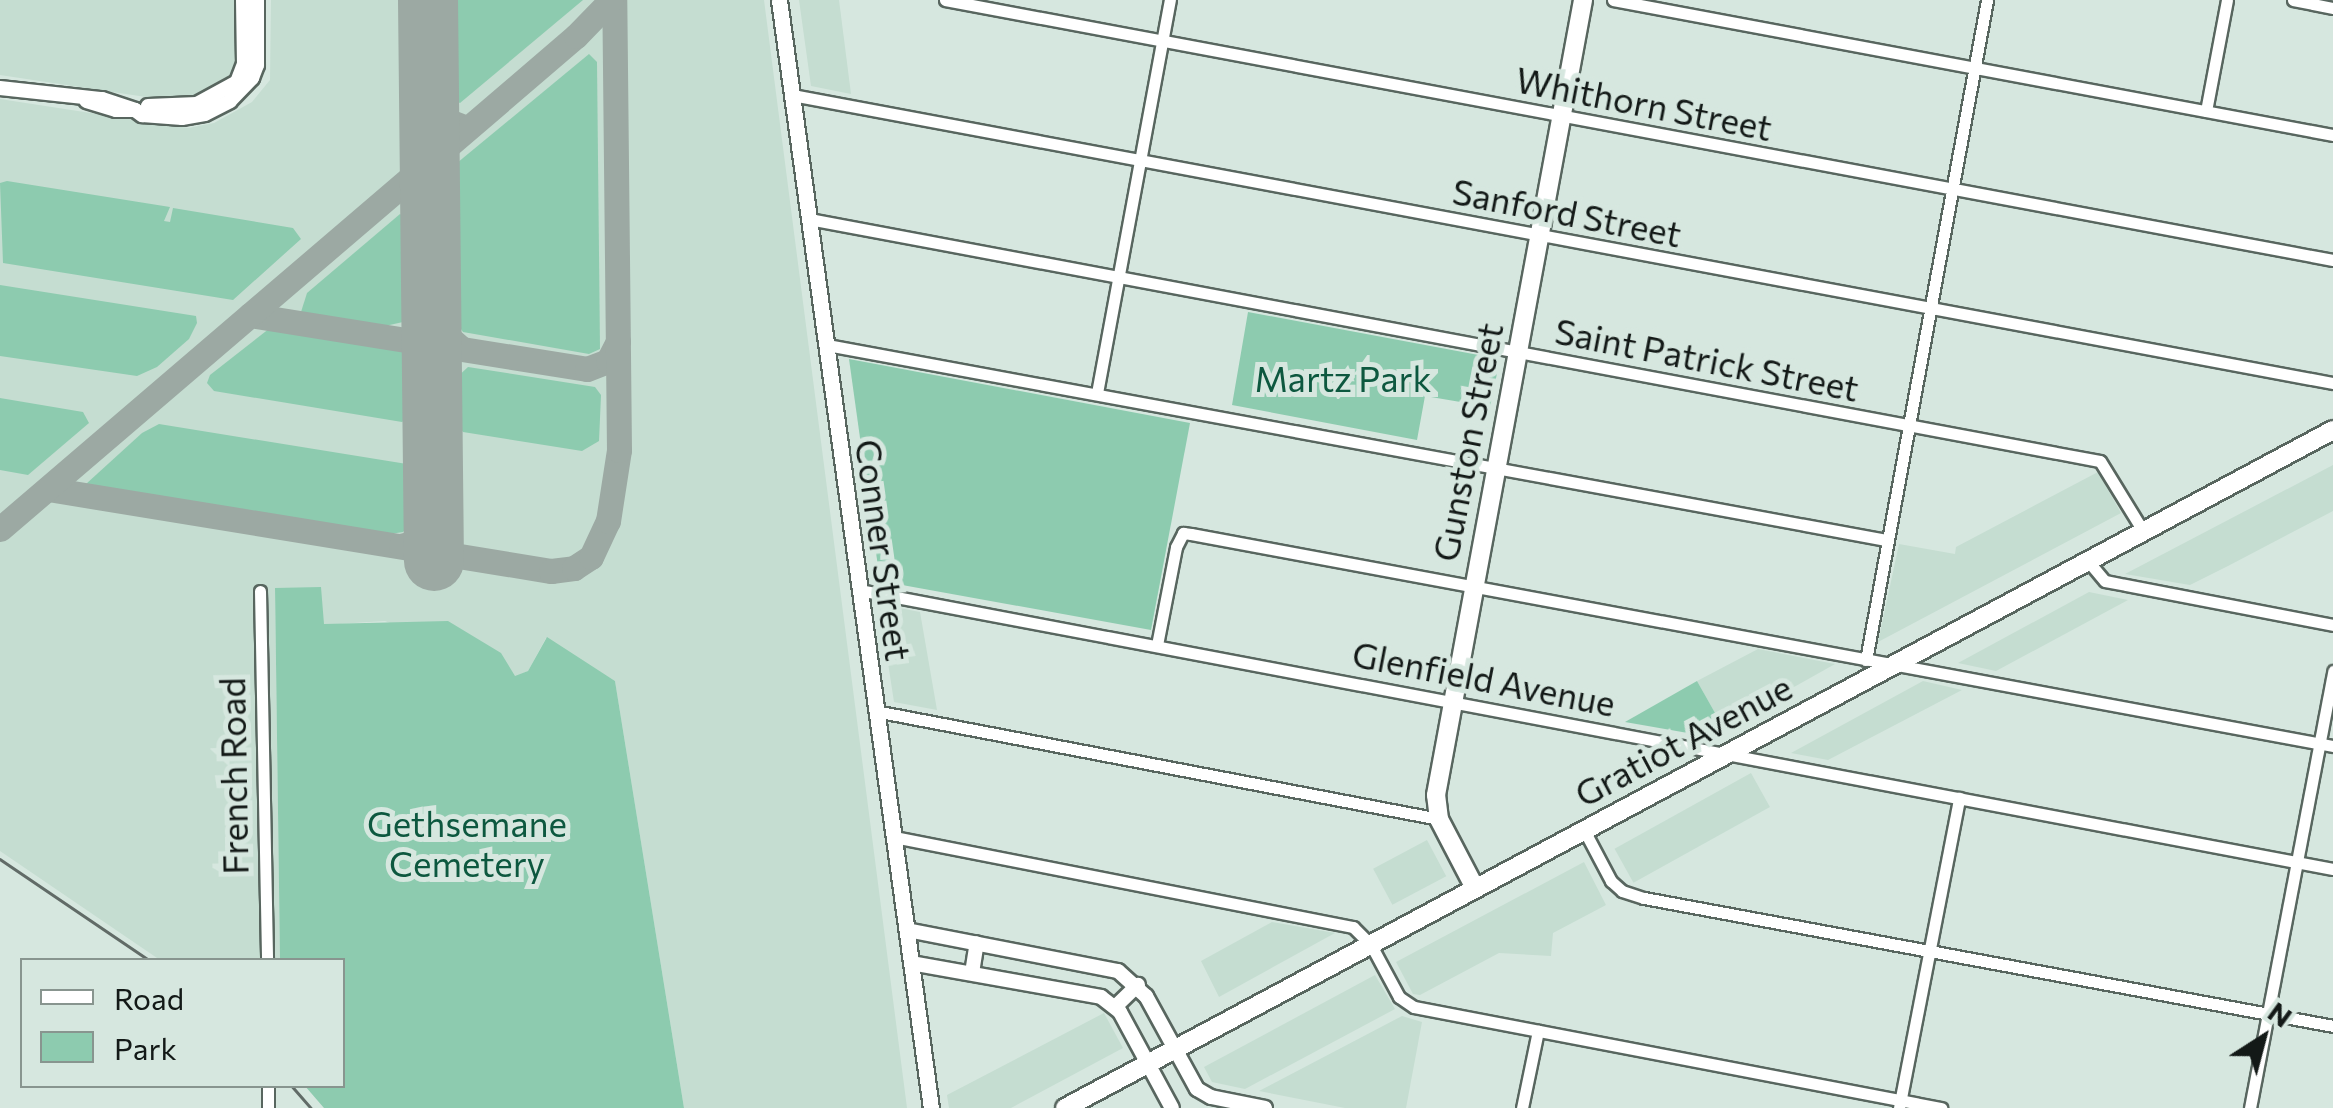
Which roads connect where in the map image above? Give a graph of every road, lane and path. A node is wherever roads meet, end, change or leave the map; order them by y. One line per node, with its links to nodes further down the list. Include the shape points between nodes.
1 (243, 0): 17 (street, via 243,73 232,88 197,104)
2 (257, 0): 17 (street, via 259,55 243,90 205,114)
3 (779, 0): 15 (main road, Conner Street)
4 (945, 0): 12 (street, Whithorn Street)
5 (1170, 0): 12 (street)
6 (1583, 0): 18 (main road, Gunston Street)
7 (1613, 0): 13 (street)
8 (1987, 0): 13 (street)
9 (2227, 0): 16 (street)
10 (2293, 0): 11 (street)
11 (2333, 8)
12 (1162, 40): 18 (street, Whithorn Street); 20 (street)
13 (1974, 68): 16 (street); 21 (street)
14 (0, 88): 17 (street, via 102,99)
15 (792, 95): 20 (street, Sanford Street); 22 (main road, Conner Street)
16 (2206, 111): 19 (street)
17 (139, 112)
18 (1562, 115): 21 (street, Whithorn Street); 23 (main road, Gunston Street)
19 (2333, 135)
20 (1140, 160): 23 (street, Sanford Street); 25 (street)
21 (1952, 188): 24 (street, Whithorn Street); 26 (street)
22 (809, 219): 25 (street, Saint Patrick Street); 27 (main road, Conner Street)
23 (1539, 235): 26 (street, Sanford Street); 28 (main road, Gunston Street)
24 (2333, 260)
25 (1118, 277): 28 (street, Saint Patrick Street); 30 (street)
26 (1931, 308): 29 (street, Sanford Street); 31 (street)
27 (827, 345): 30 (street); 38 (main road, Conner Street)
28 (1517, 352): 31 (street, Saint Patrick Street); 33 (main road, Gunston Street)
29 (2332, 380)
30 (1097, 392): 33 (street)
31 (1909, 424): 34 (street, Saint Patrick Street, via 2100,461); 35 (street)
32 (2333, 430): 34 (main road, Gratiot Avenue)
33 (1495, 468): 35 (street); 37 (main road, Gunston Street)
34 (2142, 531): 36 (main road, Gratiot Avenue)
35 (1886, 540): 42 (street)
36 (2088, 561): 40 (street, via 2105,581); 43 (main road, Gratiot Avenue)
37 (1473, 585): 41 (street, via 1183,533); 42 (street); 45 (main road, Gunston Street)
38 (859, 590): 41 (street, Glenfield Avenue); 46 (main road, Conner Street)
39 (260, 591): 61 (street, French Road)
40 (2333, 625)
41 (1158, 645): 45 (street, Glenfield Avenue)
42 (1866, 660): 43 (street)
43 (1894, 664): 47 (street); 49 (main road, Gratiot Avenue)
44 (2333, 671): 47 (street)
45 (1452, 700): 49 (street, Glenfield Avenue); 51 (main road, Gunston Street, via 1436,795)
46 (876, 711): 51 (street); 53 (main road, Conner Street)
47 (2319, 744): 48 (street); 54 (street)
48 (2333, 746)
49 (1725, 754): 50 (street, Glenfield Avenue); 52 (main road, Gratiot Avenue)
50 (1959, 798): 54 (street, Glenfield Avenue); 60 (street)
51 (1439, 820): 56 (main road, Gunston Street)
52 (1584, 830): 56 (main road, Gratiot Avenue); 60 (street, via 1611,881 1628,894)
53 (894, 838): 57 (main road, Conner Street); 59 (street, via 1354,927)
54 (2297, 862): 55 (street, Glenfield Avenue); 66 (street)
55 (2333, 869)
56 (1475, 888): 59 (main road, Gratiot Avenue)
57 (907, 930): 58 (street); 62 (main road, Conner Street)
58 (977, 943): 63 (street); 64 (street, via 1108,967)
59 (1372, 945): 68 (street, via 1410,1006); 69 (main road, Gratiot Avenue)
60 (1930, 951): 66 (street); 72 (street)
61 (267, 958)
62 (911, 962): 63 (street); 73 (main road, Conner Street)
63 (972, 972): 65 (street, via 1090,993)
64 (1138, 985): 65 (street); 69 (street)
65 (1115, 1007): 70 (street)
66 (2268, 1014): 67 (street); 80 (street)
67 (2333, 1026)
68 (1538, 1031): 72 (street); 78 (street)
69 (1174, 1049): 70 (main road, Gratiot Avenue); 71 (street)
70 (1148, 1063): 74 (main road, Gratiot Avenue); 75 (street)
71 (1203, 1094): 76 (street); 77 (street)
72 (1900, 1104): 79 (street)
73 (931, 1108)
74 (1065, 1108)
75 (1172, 1108)
76 (1194, 1108)
77 (1265, 1108)
78 (1522, 1108)
79 (1941, 1108)
80 (2250, 1108)

